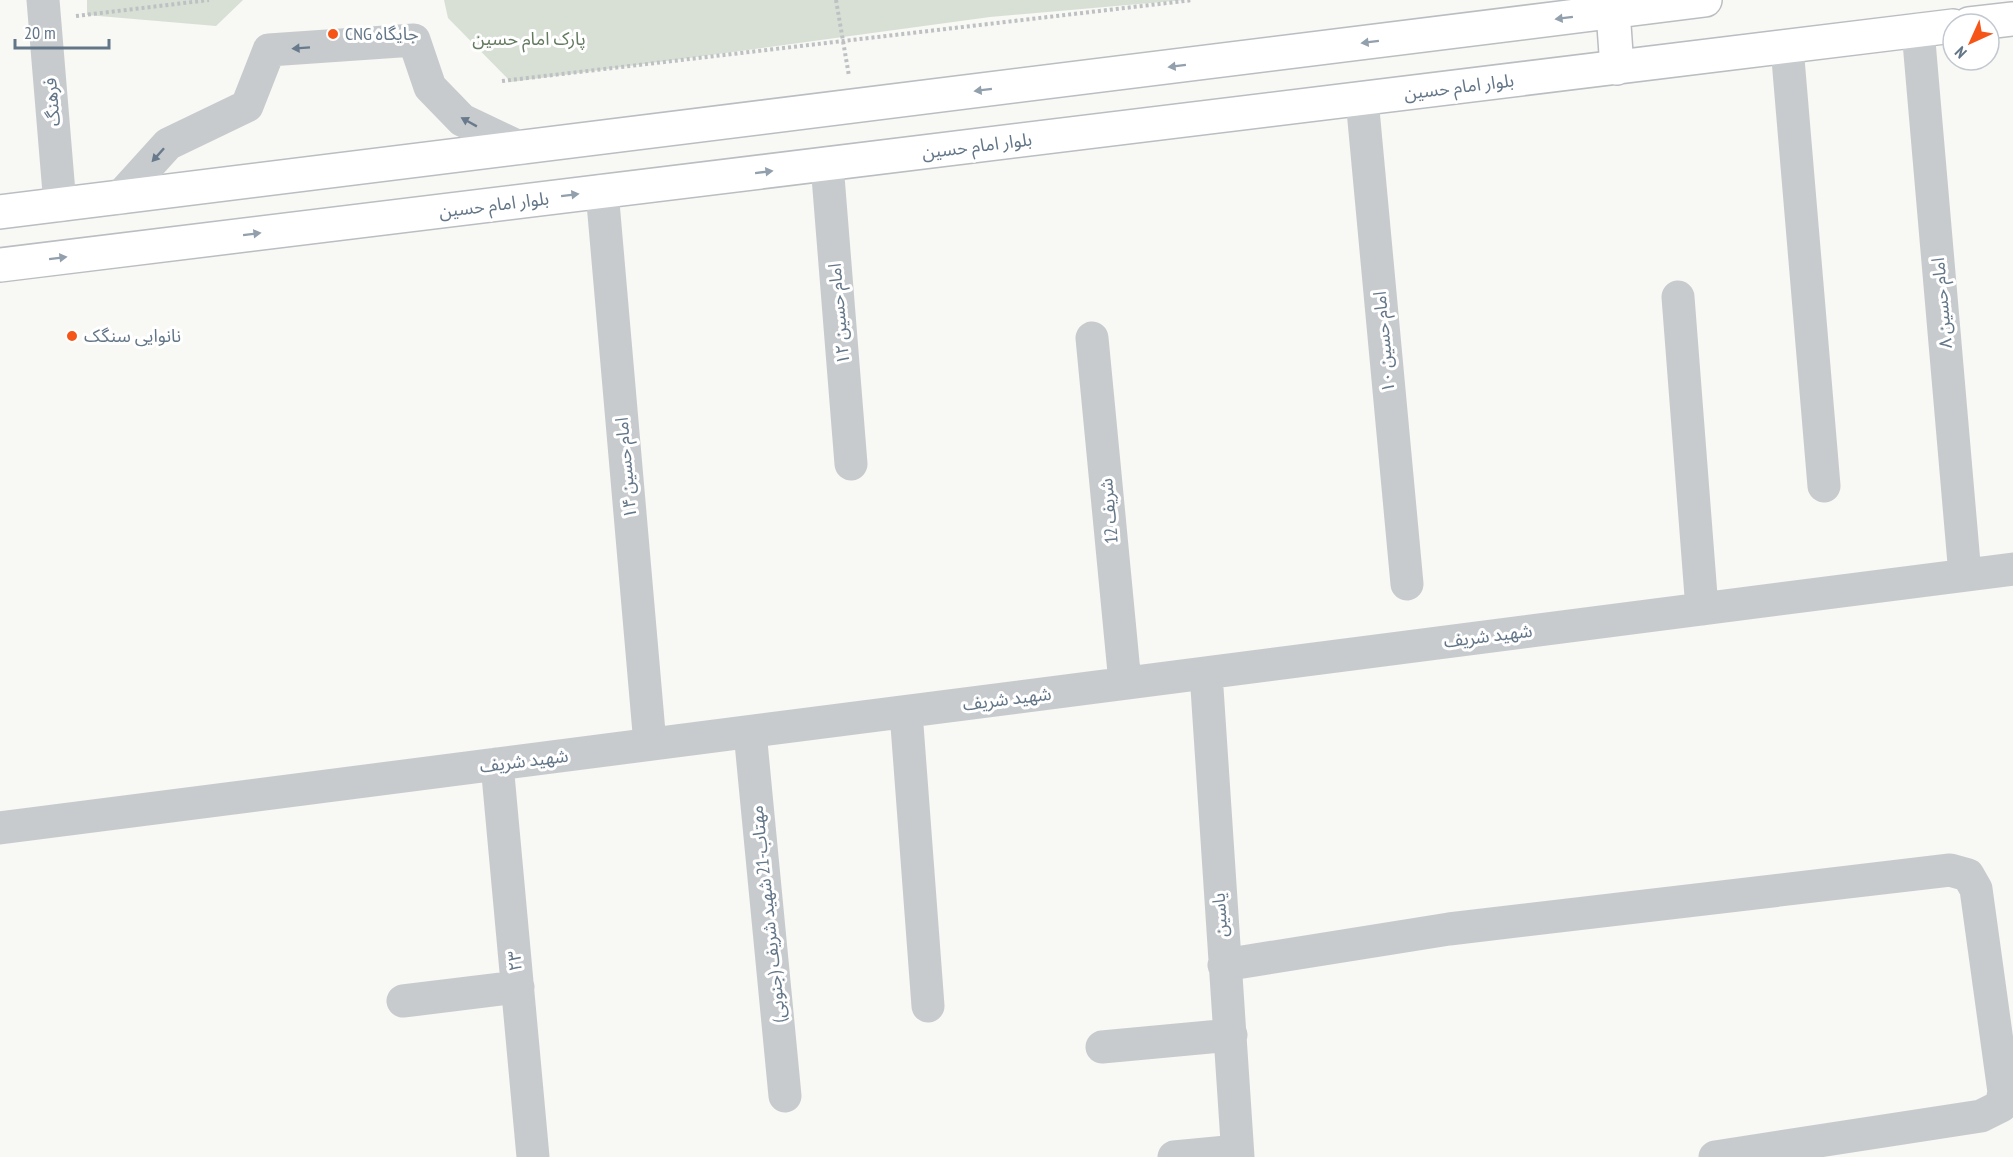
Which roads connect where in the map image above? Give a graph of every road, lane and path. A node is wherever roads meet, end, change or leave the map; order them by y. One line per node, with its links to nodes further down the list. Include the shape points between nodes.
1 (209, 0): 6 (path)
2 (836, 0): 9 (path)
3 (1193, 0): 9 (path)
4 (1705, 0): 5 (main road)
5 (1614, 6): 11 (main road); 14 (main road, one-way to 14)
6 (44, 10): 19 (street, فرهنگ)
7 (1941, 27): 8 (main road, بلوار امام حسین)
8 (1918, 30): 10 (main road, بلوار امام حسین); 27 (street, امام حسین ۸)
9 (843, 42): 12 (path); 14 (path)
10 (1787, 46): 11 (main road, بلوار امام حسین); 25 (street)
11 (1617, 68): 13 (main road, بلوار امام حسین)
12 (502, 81)
13 (1362, 99): 16 (main road, بلوار امام حسین); 28 (street, امام حسین ۱۰)
14 (854, 106): 15 (main road)
15 (521, 148): 18 (main road); 18 (street, one-way to 18, via 462,120 430,87 414,39 269,50 247,106 168,144)
16 (827, 164): 17 (main road, بلوار امام حسین, one-way to 16); 24 (street, امام حسین ۱۲)
17 (602, 192): 21 (main road, بلوار امام حسین, one-way to 17); 34 (street, امام حسین ۱۴)
18 (119, 198): 19 (main road)
19 (60, 205): 20 (main road)
20 (0, 212)
21 (0, 265)
22 (1678, 297): 29 (street)
23 (1092, 338): 31 (street, شریف 12)
24 (851, 464)
25 (1824, 486)
26 (2013, 569): 27 (street, شهید شریف)
27 (1965, 575): 29 (street, شهید شریف)
28 (1407, 584)
29 (1702, 609): 30 (street, شهید شریف)
30 (1206, 673): 31 (street, شهید شریف); 37 (street, یاسین)
31 (1125, 683): 32 (street, شهید شریف)
32 (906, 712): 33 (street, شهید شریف); 40 (street)
33 (750, 732): 34 (street, شهید شریف); 43 (street, مهتاب-21 شهید شریف (جنوبی))
34 (650, 744): 35 (street, شهید شریف)
35 (497, 764): 36 (street, شهید شریف); 38 (street, ۲۳)
36 (0, 828)
37 (1224, 965): 41 (street, یاسین); 47 (street, via 1449,929 1950,870 1968,875 1976,889 2004,1092 2001,1106 1981,1116)
38 (518, 987): 39 (street); 45 (street, ۲۳)
39 (403, 1001)
40 (928, 1006)
41 (1231, 1035): 42 (street); 44 (street, یاسین)
42 (1102, 1047)
43 (785, 1096)
44 (1237, 1154): 46 (street)
45 (533, 1157)
46 (1174, 1157)
47 (1715, 1157)

